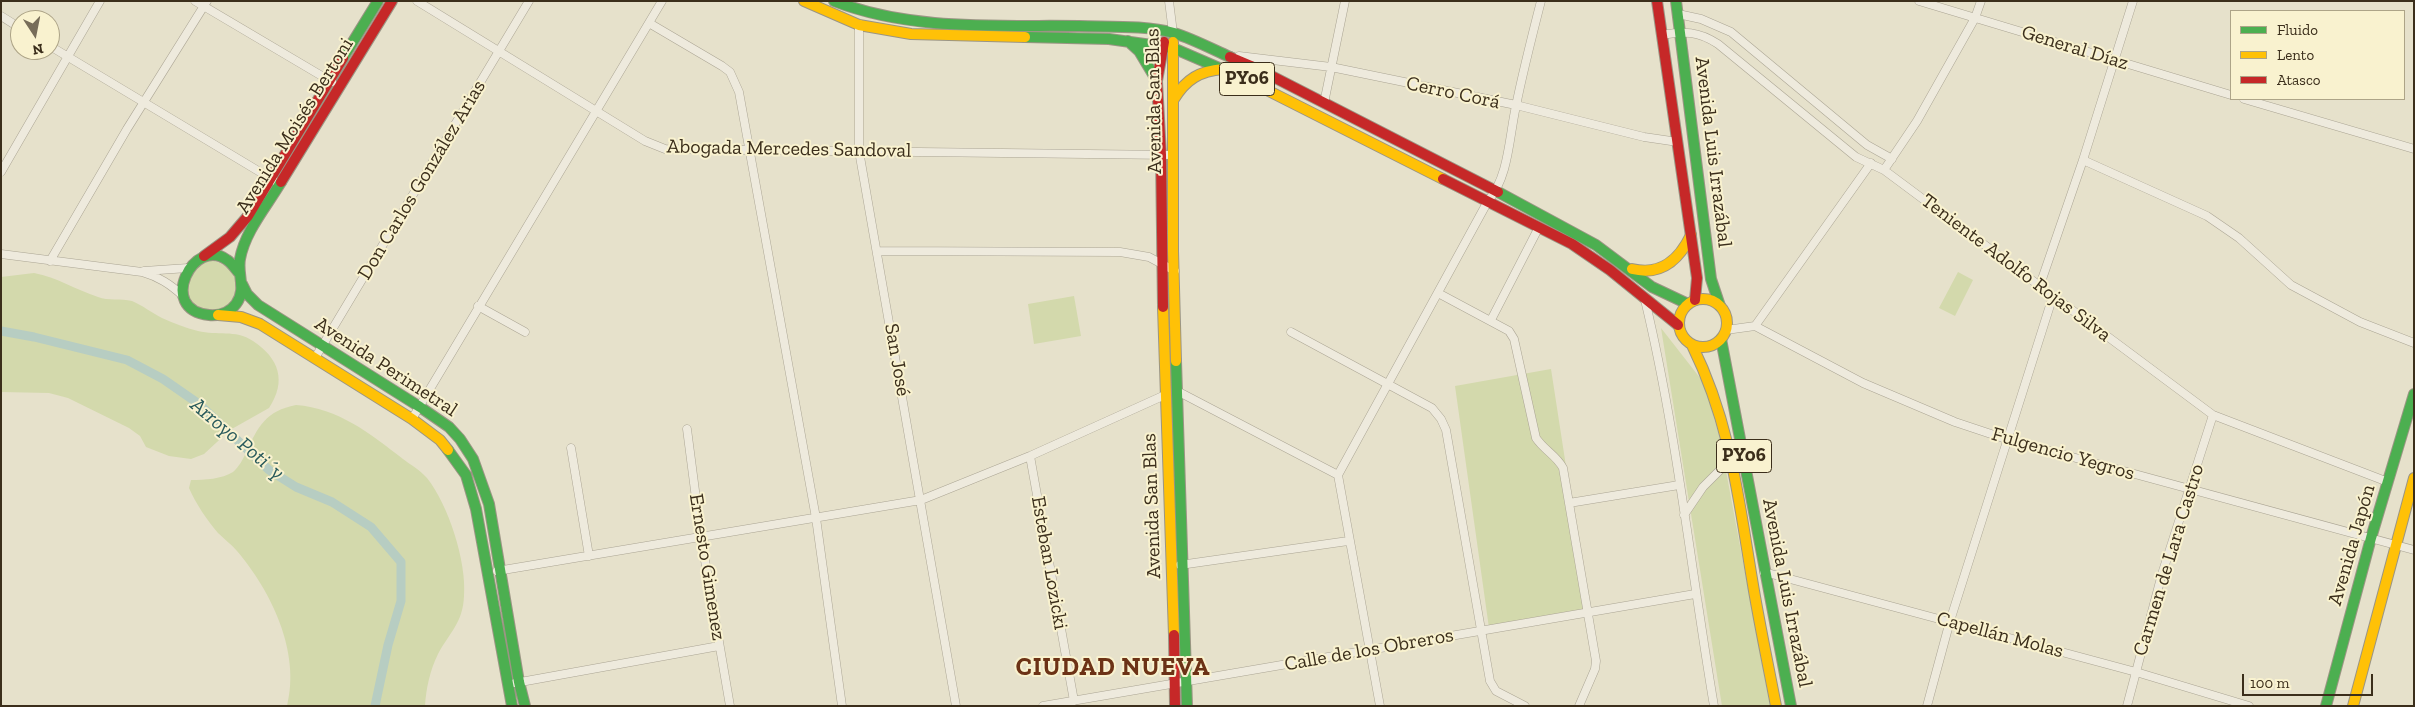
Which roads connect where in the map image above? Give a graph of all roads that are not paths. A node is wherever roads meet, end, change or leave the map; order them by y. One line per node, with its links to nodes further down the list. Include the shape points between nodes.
1 (100, 1): 32 (street)
2 (195, 1): 18 (street)
3 (378, 1): 36 (main road, Avenida Moisés Bertoni)
4 (392, 1): 38 (main road, Avenida Moisés Bertoni)
5 (417, 1): 29 (street, Abogada Mercedes Sandoval)
6 (529, 1): 29 (street, Don Carlos González Arias)
7 (662, 1): 22 (street)
8 (804, 1): 23 (main road, PY06)
9 (834, 1): 19 (main road, PY06)
10 (1169, 1): 25 (street, Avenida San Blas)
11 (1345, 1): 34 (street)
12 (1541, 1): 44 (street)
13 (1656, 1): 26 (main road, Avenida Luis Irrazábal)
14 (1676, 1): 20 (main road, Avenida Luis Irrazábal)
15 (1919, 1): 21 (street, General Díaz)
16 (1981, 1): 21 (street)
17 (2133, 1): 33 (street)
18 (205, 4): 36 (street); 42 (street)
19 (862, 12): 23 (street, San José); 25 (main road, PY06, via 922,22 1102,26)
20 (1678, 14): 24 (main road, Avenida Luis Irrazábal); 52 (street, via 1701,19 1731,32 1868,145)
21 (1976, 18): 33 (street, General Díaz); 52 (street)
22 (648, 23): 45 (street); 48 (street, via 730,72 739,92)
23 (859, 25): 27 (main road, PY06, via 932,36); 49 (street, San José)
24 (1680, 31): 26 (street, Teniente Adolfo Rojas Silva); 54 (street, Teniente Adolfo Rojas Silva, via 1704,35 1718,44 1856,157); 80 (main road, Avenida Luis Irrazábal, via 1711,279)
25 (1169, 32): 28 (main road, Avenida San Blas); 31 (main road, PY06)
26 (1662, 34): 46 (main road, Avenida Luis Irrazábal)
27 (1128, 41): 28 (main road, PY06); 37 (main road, via 1140,51)
28 (1168, 47): 35 (main road, PY06); 37 (main road, Avenida San Blas); 40 (main road, Avenida San Blas)
29 (499, 50): 45 (street, Abogada Mercedes Sandoval); 90 (street, Don Carlos González Arias)
30 (60, 52): 32 (street)
31 (1226, 54): 34 (street, Cerro Corá); 43 (main road, PY06)
32 (68, 57): 42 (street); 56 (street)
33 (2114, 60): 39 (street, General Díaz); 53 (street)
34 (1332, 67): 43 (street); 44 (street, Cerro Corá)
35 (1225, 69): 40 (main road, via 1209,70 1191,77); 60 (main road, PY06)
36 (330, 81): 38 (street); 57 (main road, Avenida Moisés Bertoni)
37 (1157, 82): 50 (main road, Avenida San Blas)
38 (341, 86): 58 (main road, Avenida Moisés Bertoni)
39 (2230, 95)
40 (1174, 98): 51 (main road, Avenida San Blas)
41 (2247, 100): 47 (street)
42 (143, 102): 57 (street); 66 (street)
43 (1324, 103): 59 (main road, PY06)
44 (1516, 105): 46 (street, Cerro Corá, via 1644,137); 59 (street)
45 (596, 111): 48 (street, Abogada Mercedes Sandoval, via 645,141 665,149); 79 (street)
46 (1678, 142): 62 (main road, Avenida Luis Irrazábal)
47 (2414, 149)
48 (751, 151): 49 (street, Abogada Mercedes Sandoval); 112 (street)
49 (859, 151): 50 (street, Abogada Mercedes Sandoval); 63 (street, San José)
50 (1161, 155): 51 (street, Abogada Mercedes Sandoval); 67 (main road, Avenida San Blas)
51 (1172, 155): 70 (main road, Avenida San Blas)
52 (1892, 159): 55 (street)
53 (2083, 160): 73 (street); 88 (street, via 2207,216 2239,238 2291,285 2360,322)
54 (1870, 163): 55 (street, Teniente Adolfo Rojas Silva); 84 (street)
55 (1884, 170): 73 (street, Teniente Adolfo Rojas Silva)
56 (1, 172)
57 (270, 178): 58 (street); 65 (main road, Avenida Moisés Bertoni, via 240,227)
58 (281, 184): 72 (main road, Avenida Moisés Bertoni, via 245,241 240,258)
59 (1496, 191): 60 (street); 68 (main road, PY06, via 1596,245)
60 (1488, 201): 61 (main road, PY06); 74 (street)
61 (1539, 227): 77 (main road, PY06, via 1572,244 1610,270); 82 (street)
62 (1691, 235): 68 (main road, via 1675,260 1659,270 1641,272); 78 (main road, Avenida Luis Irrazábal, via 1696,278)
63 (878, 251): 67 (street, via 1120,252 1135,253); 109 (street, San José)
64 (1, 254): 66 (street)
65 (202, 258): 69 (main road, Avenida Moisés Bertoni); 72 (main road, via 212,256 228,260)
66 (50, 261): 71 (street)
67 (1160, 263): 70 (street); 95 (main road, Avenida San Blas)
68 (1624, 266): 78 (main road, PY06, via 1652,287)
69 (188, 268): 71 (street); 76 (main road, via 182,282)
70 (1175, 271): 93 (main road, Avenida San Blas)
71 (142, 272): 76 (street, via 171,285)
72 (241, 279): 81 (main road, Avenida Moisés Bertoni, via 238,301); 90 (main road, Avenida Perimetral, via 247,294 258,305)
73 (2040, 285): 75 (street, Teniente Adolfo Rojas Silva)
74 (1438, 293): 82 (street); 92 (street)
75 (2053, 296): 97 (street, Teniente Adolfo Rojas Silva); 100 (street)
76 (184, 297): 81 (main road, via 202,314)
77 (1645, 300): 83 (main road, PY06); 107 (street, via 1655,340)
78 (1691, 302): 80 (main road, PY06, via 1711,300); 83 (main road, Avenida Luis Irrazábal, via 1680,313)
79 (478, 306): 85 (street); 96 (street)
80 (1720, 306): 87 (main road, Avenida Luis Irrazábal / PY06, via 1726,317)
81 (218, 315): 91 (main road, Avenida Perimetral, via 252,320)
82 (1491, 320): 110 (street, via 1509,331 1514,339 1536,438 1563,468)
83 (1678, 325): 89 (main road, Avenida Luis Irrazábal / PY06, via 1683,337)
84 (1755, 326): 87 (street); 100 (street, Fulgencio Yegros, via 1863,383)
85 (525, 332)
86 (1291, 332): 92 (street)
87 (1724, 334): 89 (main road, via 1708,347); 124 (main road, Avenida Luis Irrazábal / PY06)
88 (2414, 343)
89 (1692, 345): 103 (main road, Avenida Luis Irrazábal / PY06, via 1718,399)
90 (323, 346): 91 (street, Don Carlos González Arias); 96 (main road, Avenida Perimetral)
91 (315, 358): 98 (main road, Avenida Perimetral)
92 (1388, 383): 104 (street); 128 (street, via 1432,408 1446,430)
93 (1179, 392): 104 (street); 119 (main road, Avenida San Blas)
94 (2414, 394): 106 (main road, Avenida Japón)
95 (1165, 396): 102 (street); 120 (main road, Avenida San Blas)
96 (420, 407): 98 (street); 122 (main road, Avenida Perimetral, via 449,427 473,459 489,504)
97 (2212, 415): 106 (street, Teniente Adolfo Rojas Silva); 108 (street, Carmen de Lara Castro)
98 (412, 419): 123 (main road, Avenida Perimetral, via 450,451 466,475)
99 (687, 429): 113 (street, Ernesto Gimenez)
100 (2006, 440): 108 (street, Fulgencio Yegros); 127 (street)
101 (571, 448): 118 (street)
102 (1030, 456): 109 (street); 136 (street, Esteban Lozicki)
103 (1733, 457): 111 (street); 121 (main road, Avenida Luis Irrazábal / PY06)
104 (1338, 475): 115 (street)
105 (2414, 478): 116 (main road, Avenida Japón)
106 (2388, 482): 114 (main road, Avenida Japón)
107 (1679, 485): 110 (street); 111 (street)
108 (2190, 489): 114 (street, Fulgencio Yegros); 131 (street, Carmen de Lara Castro, via 2162,574)
109 (921, 500): 112 (street); 141 (street, San José)
110 (1569, 503): 126 (street)
111 (1684, 514): 125 (street)
112 (816, 518): 113 (street); 140 (street)
113 (701, 537): 118 (street); 129 (street, Ernesto Gimenez)
114 (2371, 538): 116 (street, Fulgencio Yegros); 154 (main road, Avenida Japón)
115 (1348, 541): 119 (street); 130 (street)
116 (2396, 545): 117 (street, Fulgencio Yegros); 155 (main road, Avenida Japón)
117 (2414, 550)
118 (589, 556): 122 (street)
119 (1184, 564): 120 (street); 132 (main road, Avenida San Blas)
120 (1173, 566): 134 (main road, Avenida San Blas)
121 (1750, 569): 124 (street, Capellán Molas); 149 (main road, Avenida Luis Irrazábal / PY06)
122 (501, 570): 123 (street); 133 (main road, Avenida Perimetral)
123 (488, 572): 135 (main road, Avenida Perimetral)
124 (1766, 572): 127 (street, Capellán Molas); 150 (main road, Avenida Luis Irrazábal / PY06)
125 (1695, 594): 126 (street, Calle de los Obreros); 148 (street)
126 (1588, 613): 128 (street, Calle de los Obreros); 147 (street, via 1595,669)
127 (1950, 621): 131 (street, Capellán Molas); 151 (street)
128 (1481, 631): 130 (street, Calle de los Obreros); 146 (street, via 1490,682 1496,691)
129 (719, 646): 133 (street); 139 (street, Ernesto Gimenez)
130 (1370, 650): 132 (street, Calle de los Obreros); 145 (street)
131 (2136, 672): 152 (street, Carmen de Lara Castro); 153 (street, Capellán Molas)
132 (1186, 681): 134 (street, Calle de los Obreros); 144 (main road, Avenida San Blas)
133 (519, 682): 135 (street); 138 (main road, Avenida Perimetral)
134 (1174, 683): 136 (street, Calle de los Obreros); 143 (main road, Avenida San Blas)
135 (506, 685): 137 (main road, Avenida Perimetral)
136 (1074, 700): 142 (street, Calle de los Obreros)
137 (512, 706)
138 (525, 706)
139 (730, 706)
140 (842, 706)
141 (956, 706)
142 (1043, 706)
143 (1175, 706)
144 (1187, 706)
145 (1380, 706)
146 (1525, 706)
147 (1579, 706)
148 (1714, 706)
149 (1776, 706)
150 (1791, 706)
151 (1928, 706)
152 (2127, 706)
153 (2249, 706)
154 (2326, 706)
155 (2352, 706)

